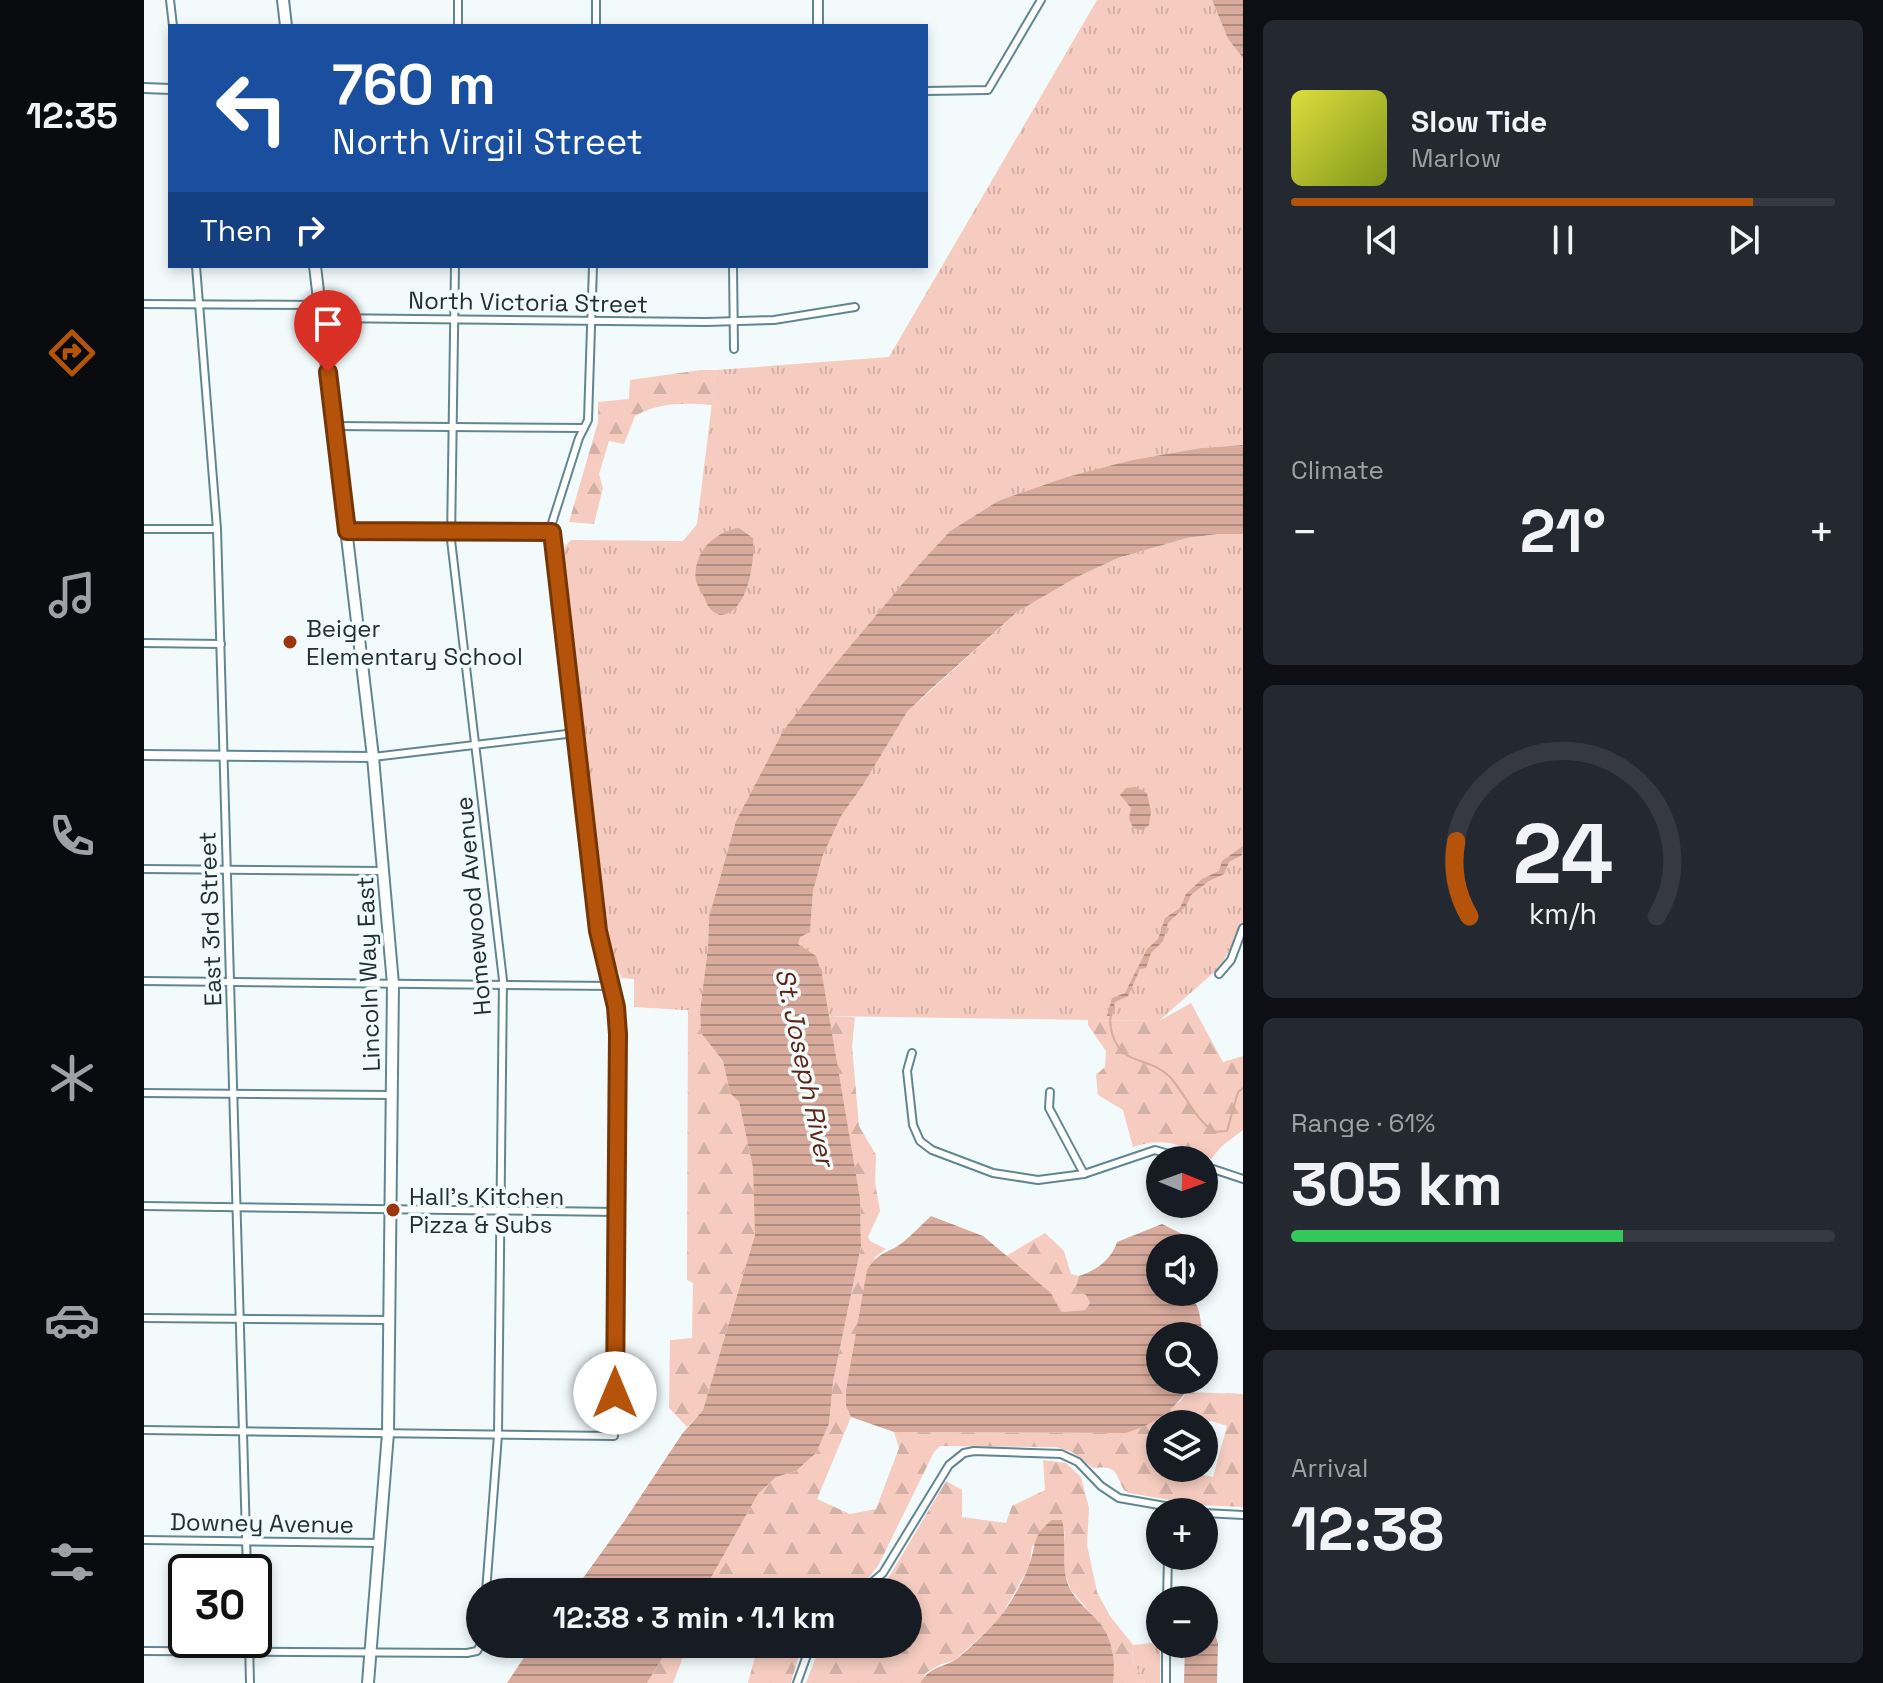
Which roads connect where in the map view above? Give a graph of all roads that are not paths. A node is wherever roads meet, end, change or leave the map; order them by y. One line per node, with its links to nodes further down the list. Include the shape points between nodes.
1 (170, 0): 7 (street)
2 (283, 0): 8 (main road)
3 (458, 0): 9 (street)
4 (596, 0): 10 (street)
5 (818, 0): 11 (street)
6 (1041, 0): 14 (street, via 988,90)
7 (173, 24)
8 (286, 24)
9 (458, 24)
10 (596, 24)
11 (818, 24)
12 (144, 88): 13 (street)
13 (168, 89)
14 (928, 91)
15 (196, 268): 21 (street, East 3rd Street)
16 (315, 268): 22 (main road, Lincoln Way East)
17 (455, 268): 25 (street, Homewood Avenue)
18 (593, 268): 26 (street)
19 (733, 268): 27 (street)
20 (144, 304): 21 (street)
21 (199, 304): 22 (street); 33 (street, East 3rd Street)
22 (320, 305): 24 (main road, Lincoln Way East)
23 (855, 307): 27 (street, North Victoria Street)
24 (321, 318): 25 (street, North Victoria Street); 29 (main road, Lincoln Way East)
25 (454, 319): 26 (street, North Victoria Street); 30 (street, Homewood Avenue)
26 (591, 321): 27 (street, North Victoria Street); 31 (street, via 589,415)
27 (734, 321): 28 (street)
28 (734, 349)
29 (334, 426): 30 (street); 34 (main road, Lincoln Way East)
30 (451, 426): 31 (street); 35 (street, Homewood Avenue)
31 (584, 428): 36 (street)
32 (144, 529): 33 (street)
33 (217, 529): 38 (street, East 3rd Street)
34 (347, 531): 35 (street); 43 (main road, Lincoln Way East)
35 (450, 532): 36 (street); 40 (street, Homewood Avenue)
36 (552, 532): 39 (street)
37 (144, 643): 38 (street)
38 (221, 644): 42 (street, East 3rd Street)
39 (575, 733): 40 (street); 53 (street, via 598,931)
40 (475, 747): 43 (street); 52 (street, Homewood Avenue)
41 (144, 755): 42 (street)
42 (224, 755): 43 (street); 45 (street, East 3rd Street)
43 (373, 757): 46 (main road, Lincoln Way East)
44 (144, 869): 45 (street)
45 (227, 869): 46 (street); 50 (street, East 3rd Street)
46 (384, 871): 51 (main road, Lincoln Way East)
47 (1243, 928): 48 (street, via 1231,960)
48 (1219, 974)
49 (144, 981): 50 (street)
50 (230, 982): 51 (street); 57 (street, East 3rd Street)
51 (393, 984): 52 (street); 58 (main road, Lincoln Way East)
52 (503, 985): 53 (street); 66 (street, Homewood Avenue)
53 (611, 986): 67 (street, via 618,1034)
54 (912, 1053): 61 (street, via 907,1071 913,1125 930,1149 1025,1180)
55 (1050, 1092): 61 (street, via 1049,1108)
56 (144, 1093): 57 (street)
57 (233, 1094): 58 (street); 64 (street, East 3rd Street)
58 (392, 1095): 65 (main road, Lincoln Way East)
59 (1146, 1153): 61 (street)
60 (1218, 1172): 62 (street)
61 (1084, 1174)
62 (1243, 1179)
63 (144, 1206): 64 (street)
64 (237, 1206): 65 (street); 69 (street, East 3rd Street)
65 (391, 1209): 66 (street); 70 (main road, Lincoln Way East)
66 (500, 1211): 67 (street); 74 (street, Homewood Avenue)
67 (617, 1212): 74 (street, via 614,1436)
68 (144, 1318): 69 (street)
69 (240, 1319): 70 (street); 72 (street, East 3rd Street)
70 (390, 1320): 73 (main road, Lincoln Way East)
71 (144, 1430): 72 (street)
72 (243, 1431): 73 (street); 79 (street, East 3rd Street)
73 (388, 1433): 74 (street); 80 (main road, Lincoln Way East)
74 (498, 1435): 82 (street, Homewood Avenue)
75 (1146, 1504): 83 (street, via 1119,1498 1061,1454 974,1451 955,1458)
76 (1218, 1513): 77 (street)
77 (1243, 1515)
78 (144, 1540): 79 (street, Downey Avenue)
79 (246, 1541): 80 (street, Downey Avenue); 81 (street, East 3rd Street)
80 (380, 1543): 87 (main road, Lincoln Way East)
81 (246, 1554)
82 (487, 1578)
83 (877, 1578)
84 (144, 1651): 85 (street)
85 (168, 1651)
86 (272, 1651): 87 (street)
87 (371, 1652): 88 (street); 93 (main road, Lincoln Way East)
88 (466, 1652)
89 (249, 1658): 92 (street)
90 (806, 1658): 94 (street)
91 (1166, 1658): 95 (street)
92 (250, 1683)
93 (368, 1683)
94 (797, 1683)
95 (1166, 1683)

